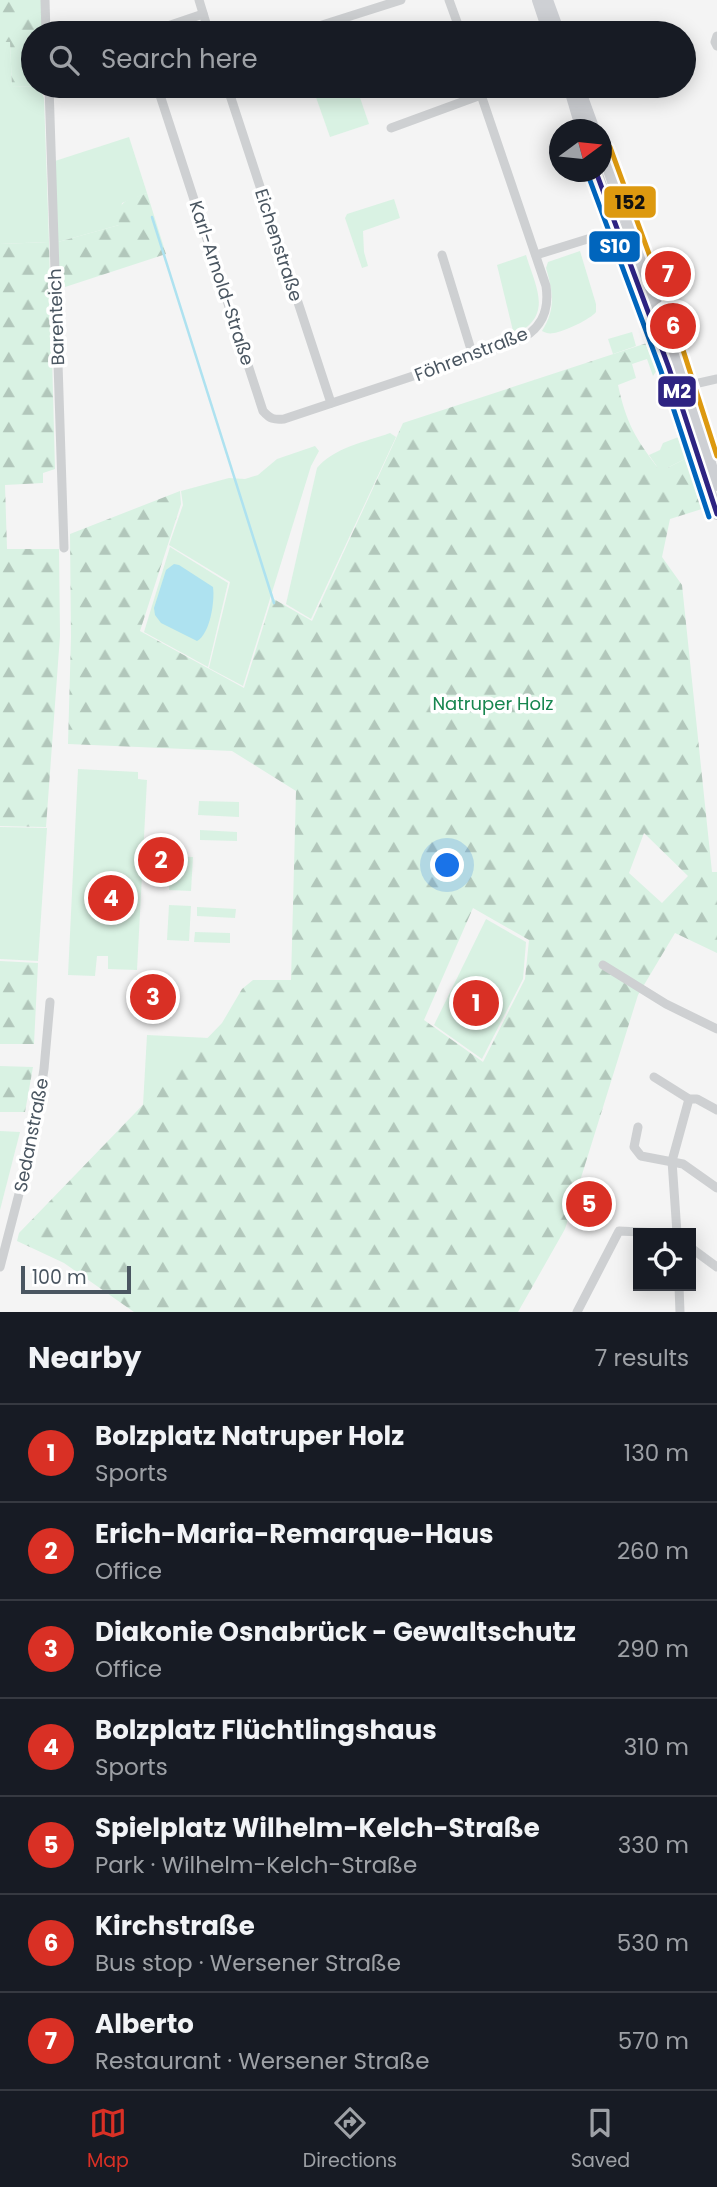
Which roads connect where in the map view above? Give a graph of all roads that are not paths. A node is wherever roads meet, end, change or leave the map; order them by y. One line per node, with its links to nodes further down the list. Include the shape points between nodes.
1 (45, 0): 8 (street)
2 (199, 0): 7 (street)
3 (401, 0): 11 (street)
4 (449, 0): 12 (street)
5 (538, 0): 13 (main road)
6 (547, 0): 14 (main road)
7 (203, 13): 9 (street); 10 (street)
8 (46, 21)
9 (181, 21)
10 (205, 21)
11 (335, 21)
12 (457, 21)
13 (546, 21)
14 (555, 21)
15 (717, 36): 16 (street)
16 (717, 46)
17 (49, 98): 38 (street, Barenteich)
18 (161, 98): 35 (street, Karl-Arnold-Straße, via 263,411 269,418 284,419)
19 (231, 98): 35 (street, Eichenstraße)
20 (461, 98): 26 (street)
21 (483, 98): 31 (street, Föhrenstraße)
22 (573, 98): 24 (main road)
23 (582, 98): 25 (main road)
24 (579, 119)
25 (590, 119)
26 (391, 128)
27 (601, 182): 29 (main road)
28 (610, 182): 29 (main road)
29 (623, 228): 31 (street); 34 (main road)
30 (442, 255): 32 (street)
31 (536, 256): 32 (street, Föhrenstraße, via 547,298 538,326 523,338)
32 (473, 356): 35 (street, Föhrenstraße)
33 (717, 379): 34 (street)
34 (681, 387): 36 (main road); 37 (main road)
35 (331, 403)
36 (717, 485)
37 (717, 514)
38 (64, 548)
39 (603, 965): 41 (street)
40 (50, 1002): 51 (street, Sedanstraße, via 33,1140)
41 (717, 1029)
42 (654, 1077): 43 (street)
43 (689, 1099): 44 (street); 46 (street)
44 (717, 1110)
45 (638, 1126): 46 (street, via 634,1147 640,1156)
46 (672, 1161): 47 (street); 48 (street)
47 (717, 1188)
48 (677, 1228)
49 (633, 1232): 54 (street, via 618,1231)
50 (696, 1252): 52 (street)
51 (0, 1267)
52 (717, 1267)
53 (679, 1291): 55 (street)
54 (577, 1312)
55 (680, 1312)

